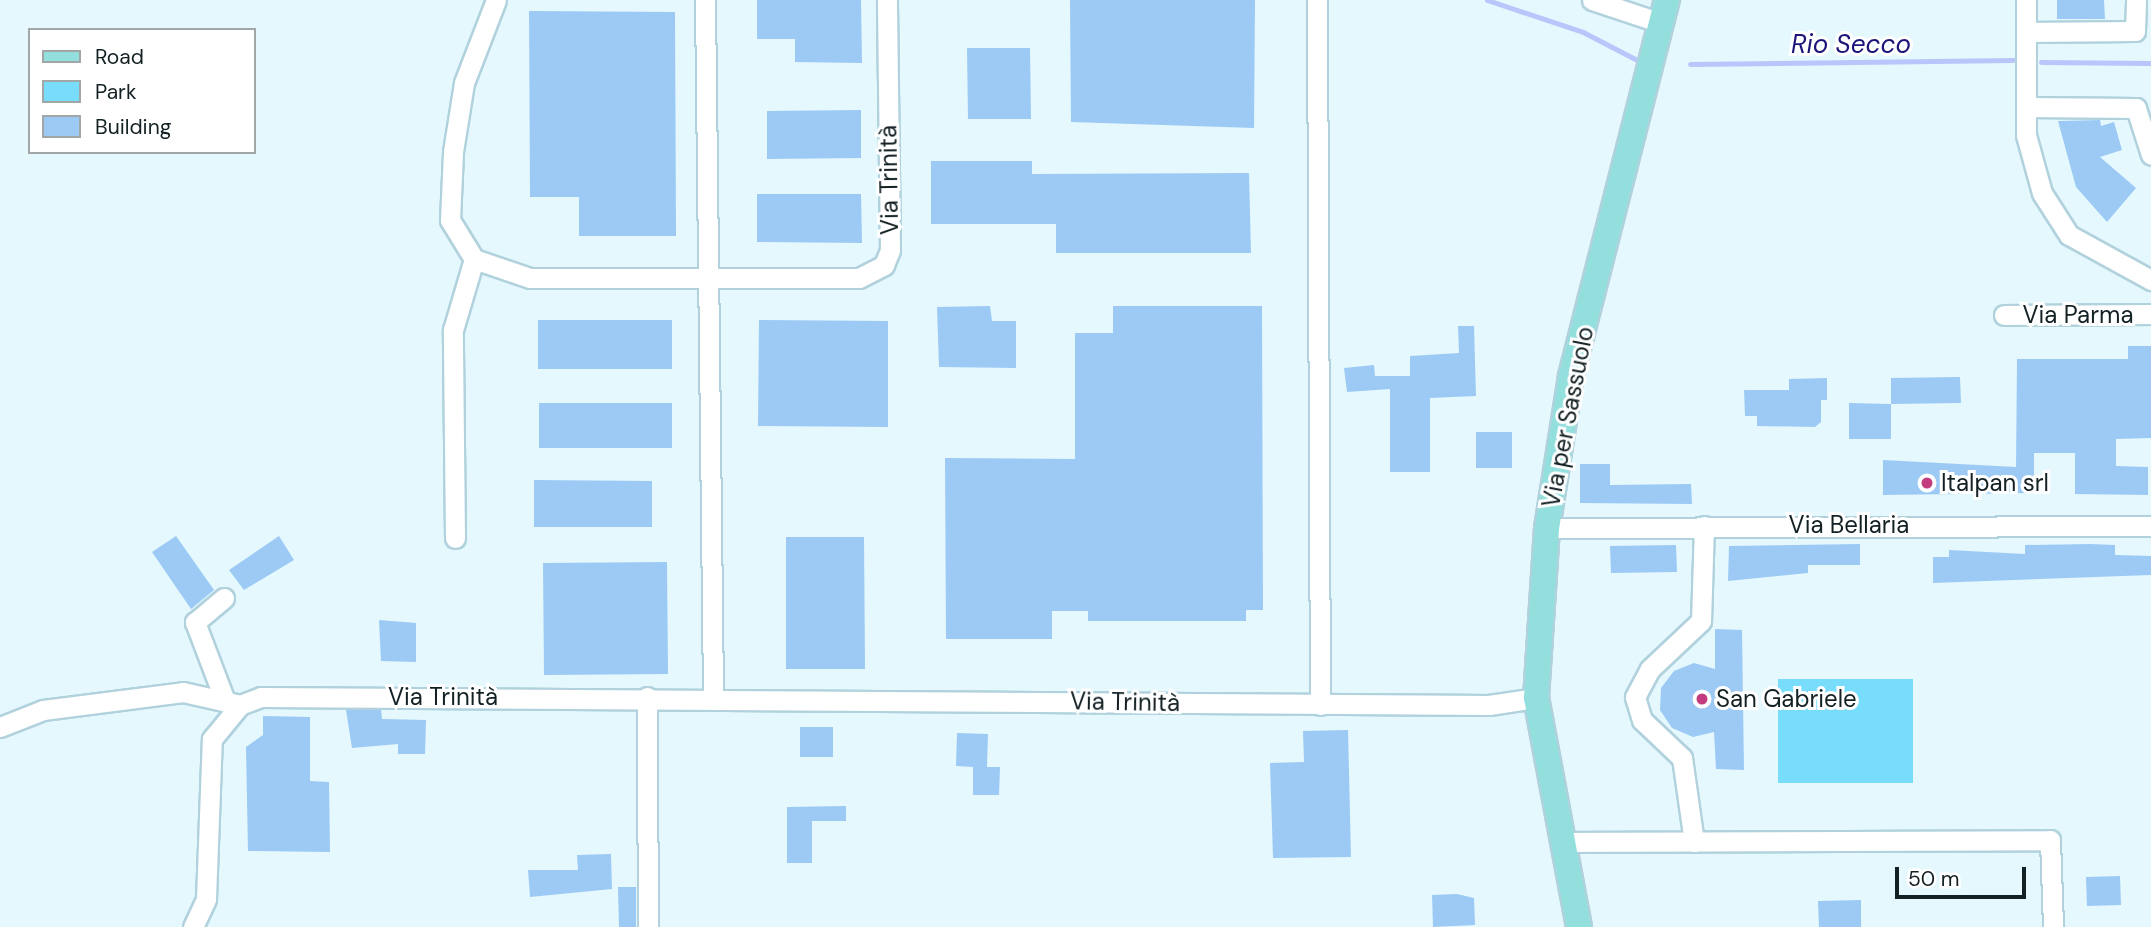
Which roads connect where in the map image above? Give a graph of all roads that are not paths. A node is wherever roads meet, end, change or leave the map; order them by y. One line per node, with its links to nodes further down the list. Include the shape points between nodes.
1 (496, 0): 13 (street, via 464,83 453,152 450,220)
2 (705, 0): 14 (street)
3 (887, 0): 14 (street, Via Trinità, via 890,250 884,265 859,278)
4 (1317, 0): 27 (street)
5 (1592, 0): 8 (street)
6 (2026, 0): 10 (street)
7 (2136, 0): 10 (street, via 2136,31)
8 (1632, 6): 9 (street)
9 (1664, 11): 20 (main road, Via per Sassuolo, via 1571,376)
10 (2026, 32): 11 (street)
11 (2026, 107): 12 (street, via 2136,108); 15 (street, via 2026,135 2042,193 2069,235)
12 (2151, 155)
13 (474, 259): 14 (street, Via Trinità, via 530,278); 21 (street, via 453,330)
14 (711, 278): 24 (street)
15 (2151, 280)
16 (2151, 314): 17 (street, Via Parma)
17 (2004, 315)
18 (1704, 526): 19 (street, Via Bellaria); 20 (street, Via Bellaria); 30 (street, via 1701,621 1650,669 1635,696 1642,720 1682,758)
19 (2151, 526)
20 (1548, 528): 25 (main road, Via per Sassuolo)
21 (455, 538)
22 (224, 598): 26 (street, via 195,622)
23 (647, 697): 24 (street, Via Trinità); 26 (street, Via Trinità, via 261,697); 32 (street)
24 (713, 698): 27 (street, Via Trinità)
25 (1536, 698): 27 (street, Via Trinità, via 1489,705); 29 (main road, Via per Sassuolo)
26 (232, 703): 28 (street, Via Trinità, via 183,692 43,710); 31 (street, via 212,739 207,762 206,899)
27 (1320, 705)
28 (0, 727)
29 (1562, 842): 30 (street); 33 (main road, Via per Sassuolo)
30 (1694, 842): 34 (street, via 2050,840)
31 (193, 927)
32 (648, 927)
33 (1579, 927)
34 (2053, 927)

